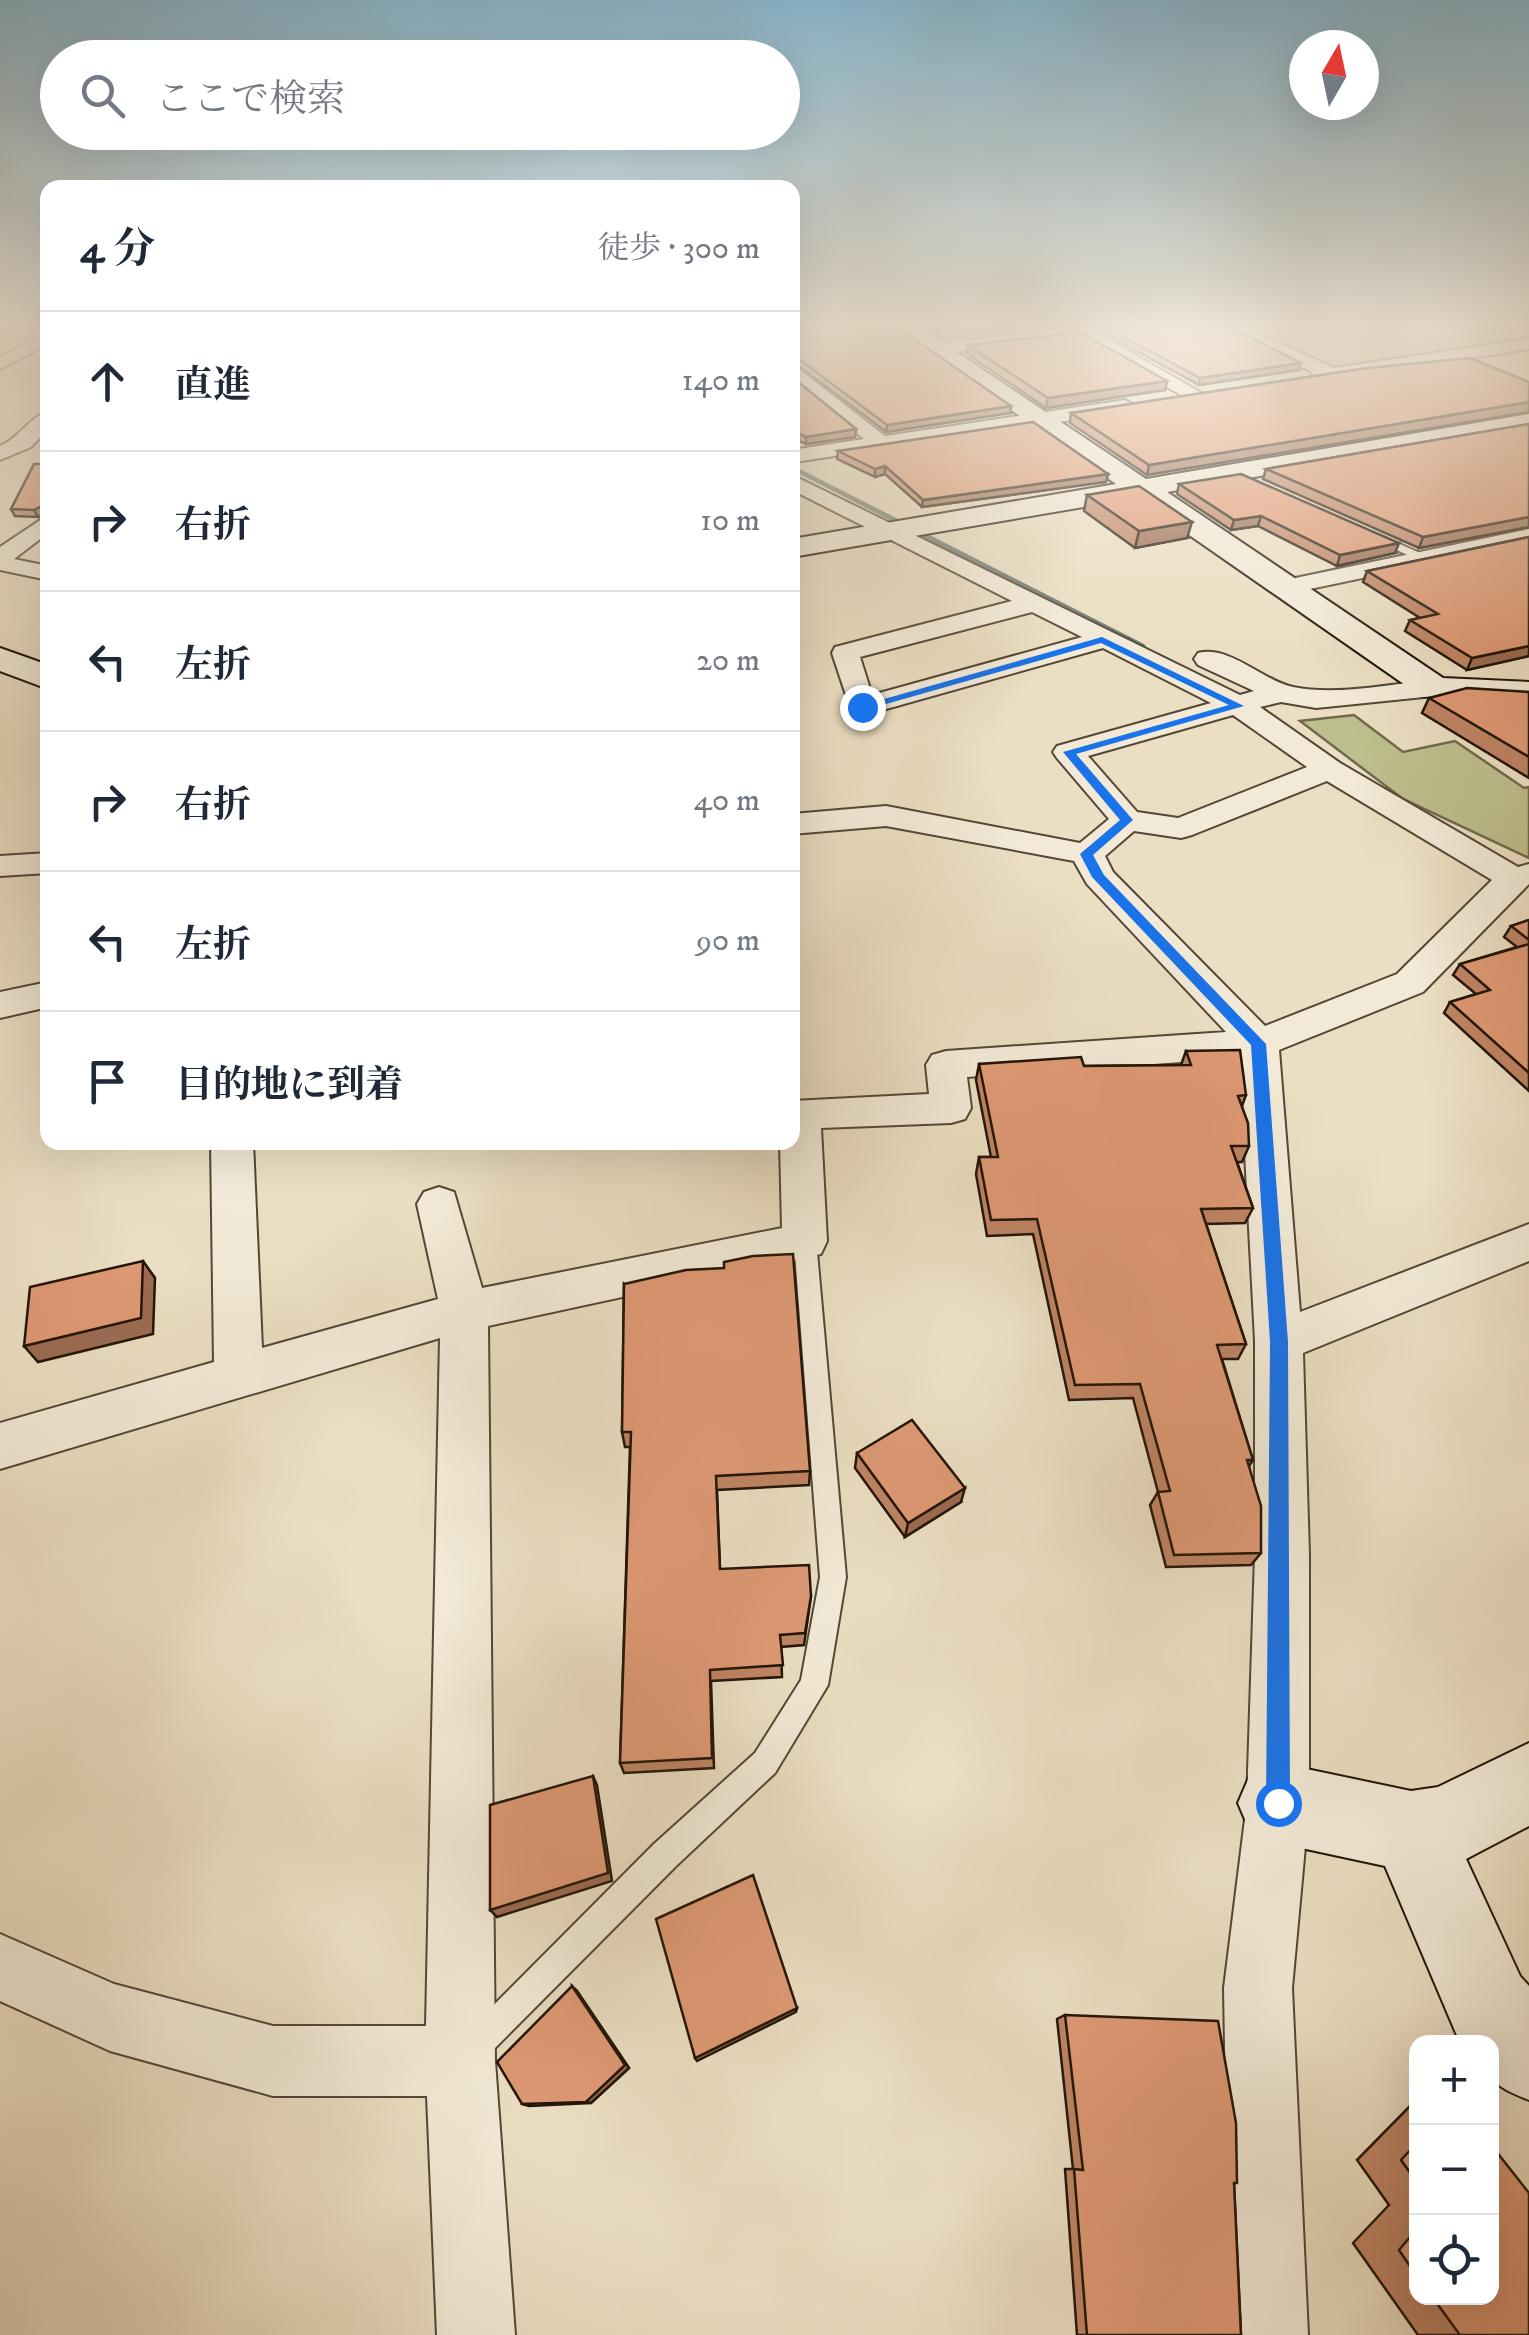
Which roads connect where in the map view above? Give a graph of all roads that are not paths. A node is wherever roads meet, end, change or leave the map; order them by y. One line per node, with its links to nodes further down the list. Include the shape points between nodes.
1 (32, 434): 7 (street)
2 (871, 434): 6 (street)
3 (934, 434): 6 (street)
4 (1063, 434): 11 (street)
5 (1468, 434): 11 (street, via 1244,478)
6 (881, 442): 8 (street)
7 (0, 454)
8 (800, 462)
9 (800, 467): 12 (street)
10 (800, 469): 15 (street)
11 (1145, 490): 12 (street); 21 (street)
12 (928, 525): 15 (street); 22 (street)
13 (40, 528): 19 (street)
14 (1355, 528): 18 (lane)
15 (892, 532): 17 (street); 23 (street)
16 (1529, 536): 18 (street)
17 (800, 547)
18 (1423, 558): 21 (street)
19 (0, 560): 20 (street)
20 (40, 571)
21 (1286, 587): 28 (street)
22 (1069, 592)
23 (1032, 604): 24 (street); 24 (street, via 845,653 862,707)
24 (1102, 640): 31 (street)
25 (1192, 651): 29 (street)
26 (0, 659): 27 (street)
27 (40, 675)
28 (1434, 688): 29 (street, via 1316,700); 30 (street)
29 (1280, 693): 31 (street)
30 (1529, 693)
31 (1239, 706): 32 (street); 33 (street, via 1068,752)
32 (1328, 769): 33 (street, via 1182,828); 38 (street)
33 (1127, 820): 35 (street)
34 (800, 823): 35 (street, via 886,816)
35 (1086, 854): 41 (street, via 1099,877)
36 (40, 863): 37 (street)
37 (0, 866)
38 (1521, 876): 41 (street, via 1410,983)
39 (40, 996): 40 (street)
40 (0, 1004)
41 (1258, 1044): 44 (street, via 946,1064 951,1108 800,1114); 47 (street)
42 (232, 1150): 48 (street)
43 (439, 1204): 46 (street)
44 (805, 1241): 46 (street); 55 (lane, via 833,1577 814,1685 765,1763)
45 (1529, 1242): 47 (street)
46 (464, 1311): 48 (street); 55 (street)
47 (1279, 1342): 51 (street)
48 (239, 1376): 49 (street)
49 (0, 1446)
50 (1529, 1782): 52 (street, via 1445,1827)
51 (1278, 1803): 52 (street); 57 (street, via 1258,1988)
52 (1411, 1831): 54 (street, via 1489,2007)
53 (0, 1968): 55 (street, via 110,2018 273,2060)
54 (1529, 2055)
55 (460, 2061): 56 (street)
56 (476, 2335)
57 (1270, 2335)

